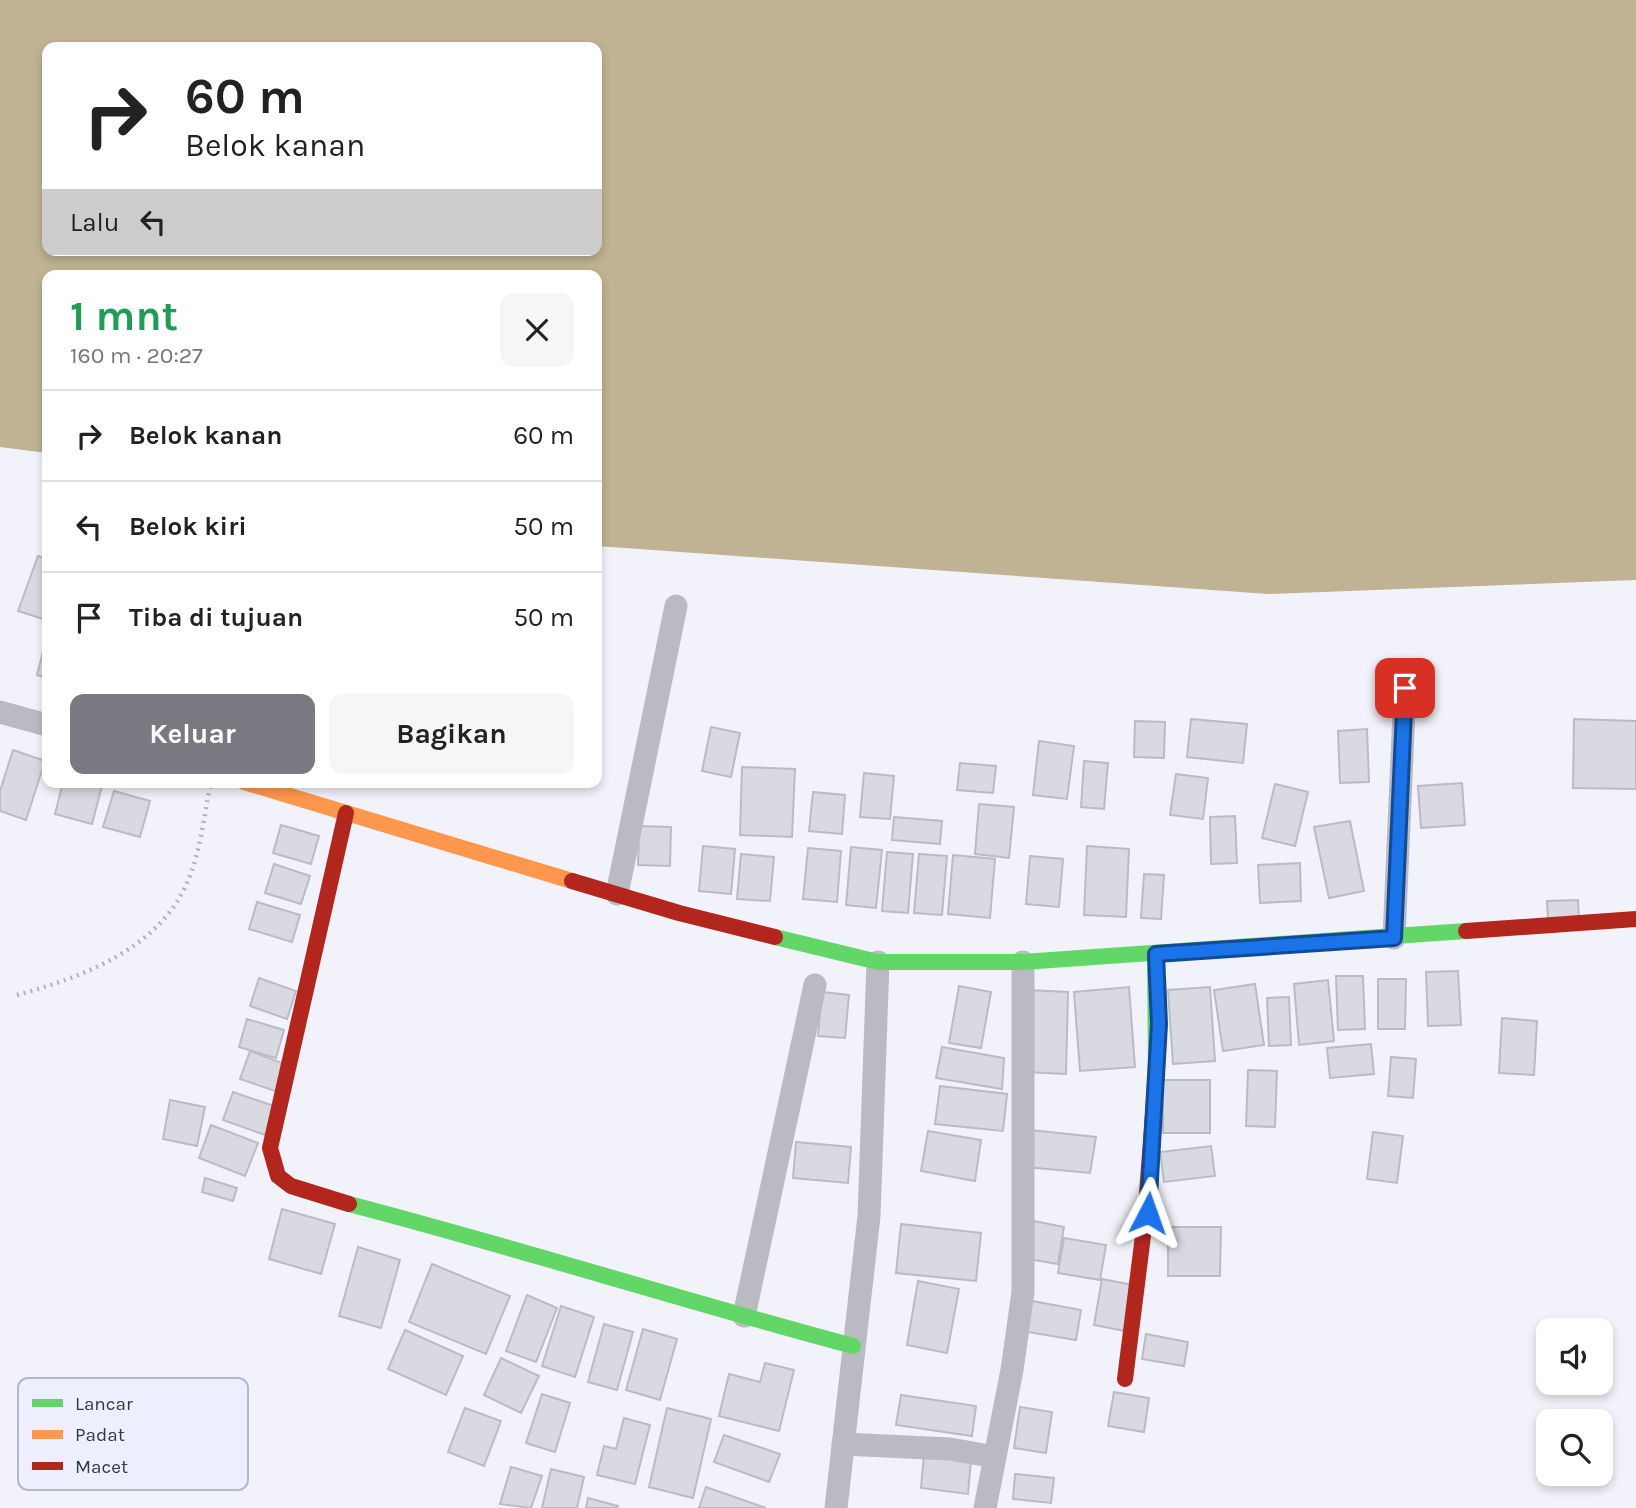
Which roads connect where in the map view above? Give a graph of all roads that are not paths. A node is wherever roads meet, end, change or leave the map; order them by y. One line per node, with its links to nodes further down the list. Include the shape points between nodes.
1 (676, 606): 7 (street)
2 (1405, 688): 9 (street)
3 (0, 712): 4 (street)
4 (42, 724)
5 (264, 788): 6 (street)
6 (346, 813): 7 (street); 14 (street, via 270,1149 278,1176 291,1186 345,1203)
7 (617, 894): 12 (street)
8 (1636, 919): 9 (street)
9 (1394, 938): 10 (street)
10 (1156, 954): 11 (street); 16 (street, via 1159,1024 1148,1213)
11 (1023, 961): 12 (street); 18 (street, via 1023,1292)
12 (878, 962): 15 (street, via 869,1216)
13 (815, 985): 14 (street)
14 (744, 1316): 15 (street)
15 (853, 1346): 17 (street)
16 (1125, 1379)
17 (843, 1444): 18 (street, via 950,1449); 19 (street)
18 (995, 1457): 20 (street)
19 (836, 1508)
20 (985, 1508)

